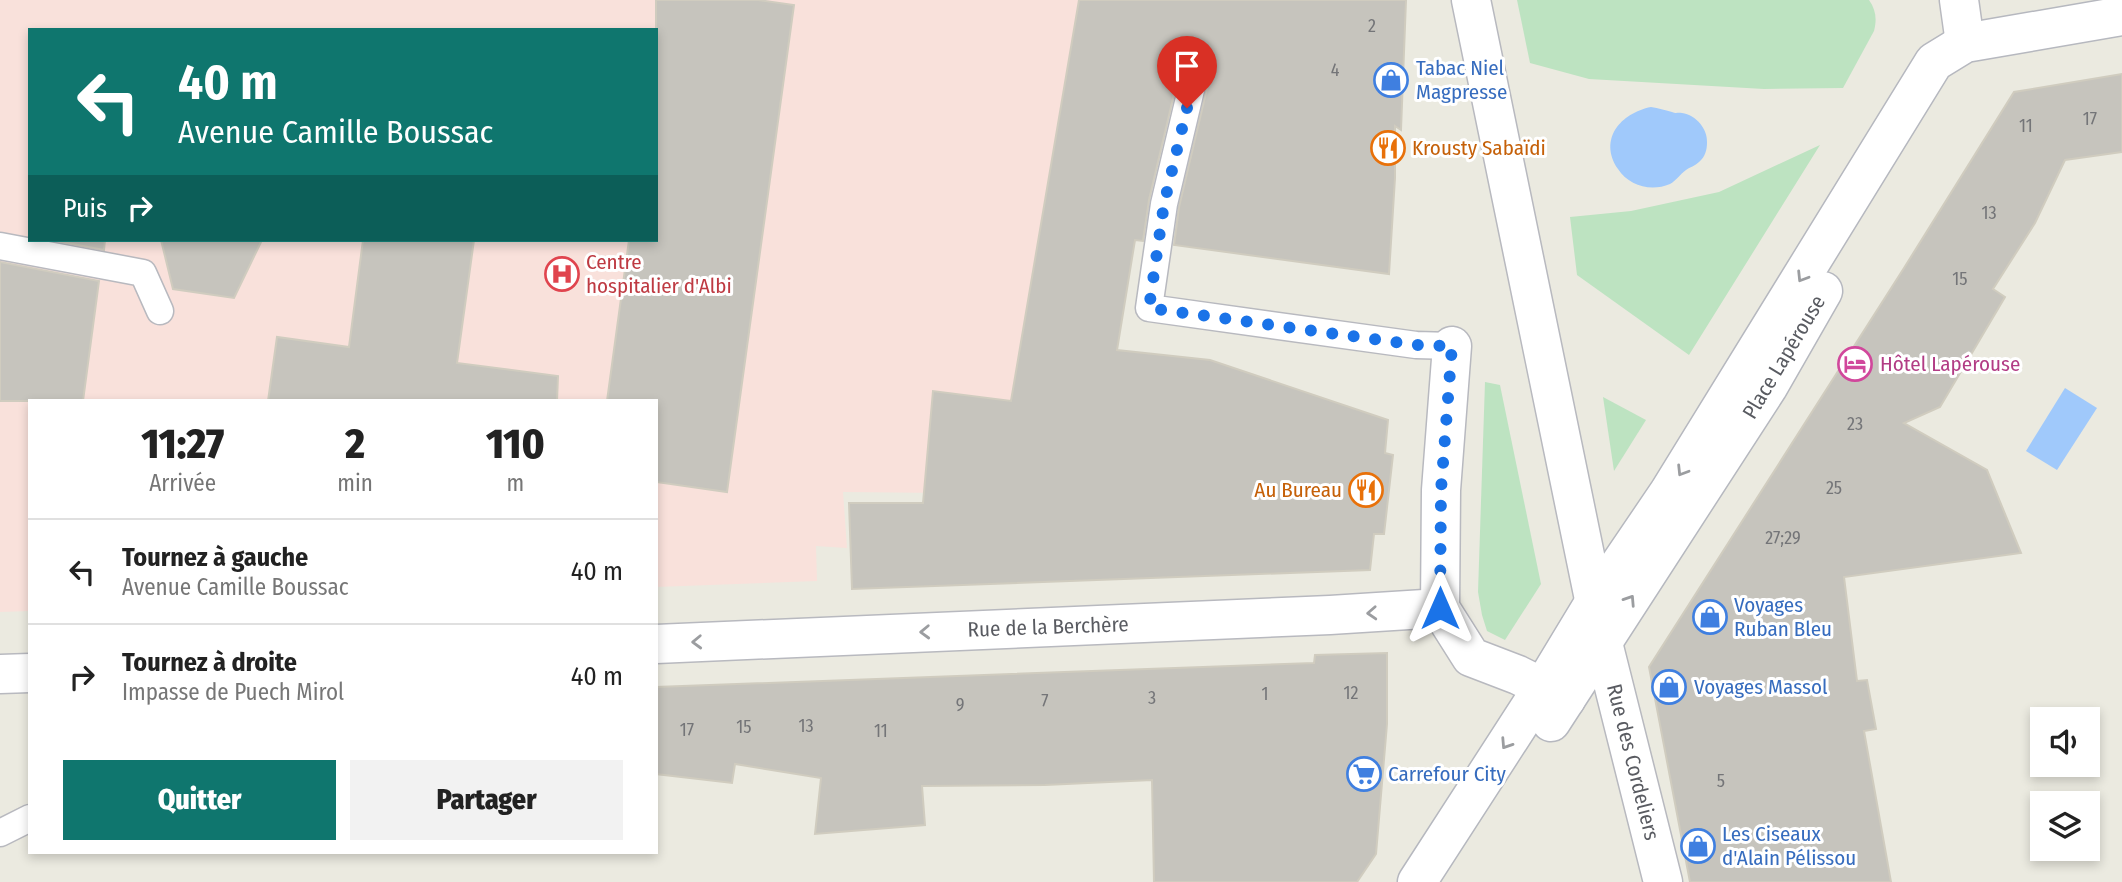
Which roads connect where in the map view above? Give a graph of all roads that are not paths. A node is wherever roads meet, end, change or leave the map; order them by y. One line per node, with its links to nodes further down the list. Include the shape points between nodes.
1 (1471, 0): 9 (street, Rue des Cordeliers)
2 (1959, 0): 4 (street)
3 (2122, 16): 4 (street)
4 (1965, 43): 9 (street, one-way to 9, via 1934,62 1669,492); 12 (street, Place Lapérouse, one-way to 4, via 1768,387)
5 (1198, 60): 8 (lane, via 1164,204 1149,308)
6 (0, 246): 7 (lane, via 142,273)
7 (160, 311)
8 (1452, 346): 10 (street, via 1441,490)
9 (1595, 601): 12 (street, Rue des Cordeliers); 15 (street)
10 (1440, 608): 11 (street, Rue de la Berchère, one-way to 11); 15 (street, via 1471,657)
11 (658, 643)
12 (1603, 643): 15 (street, Place Lapérouse); 20 (street, Rue des Cordeliers)
13 (28, 673): 14 (street)
14 (0, 674)
15 (1555, 693): 18 (street, Place Lapérouse); 19 (street, one-way to 19)
16 (28, 819): 17 (lane)
17 (0, 833)
18 (1453, 874)
19 (1417, 882)
20 (1663, 882)

